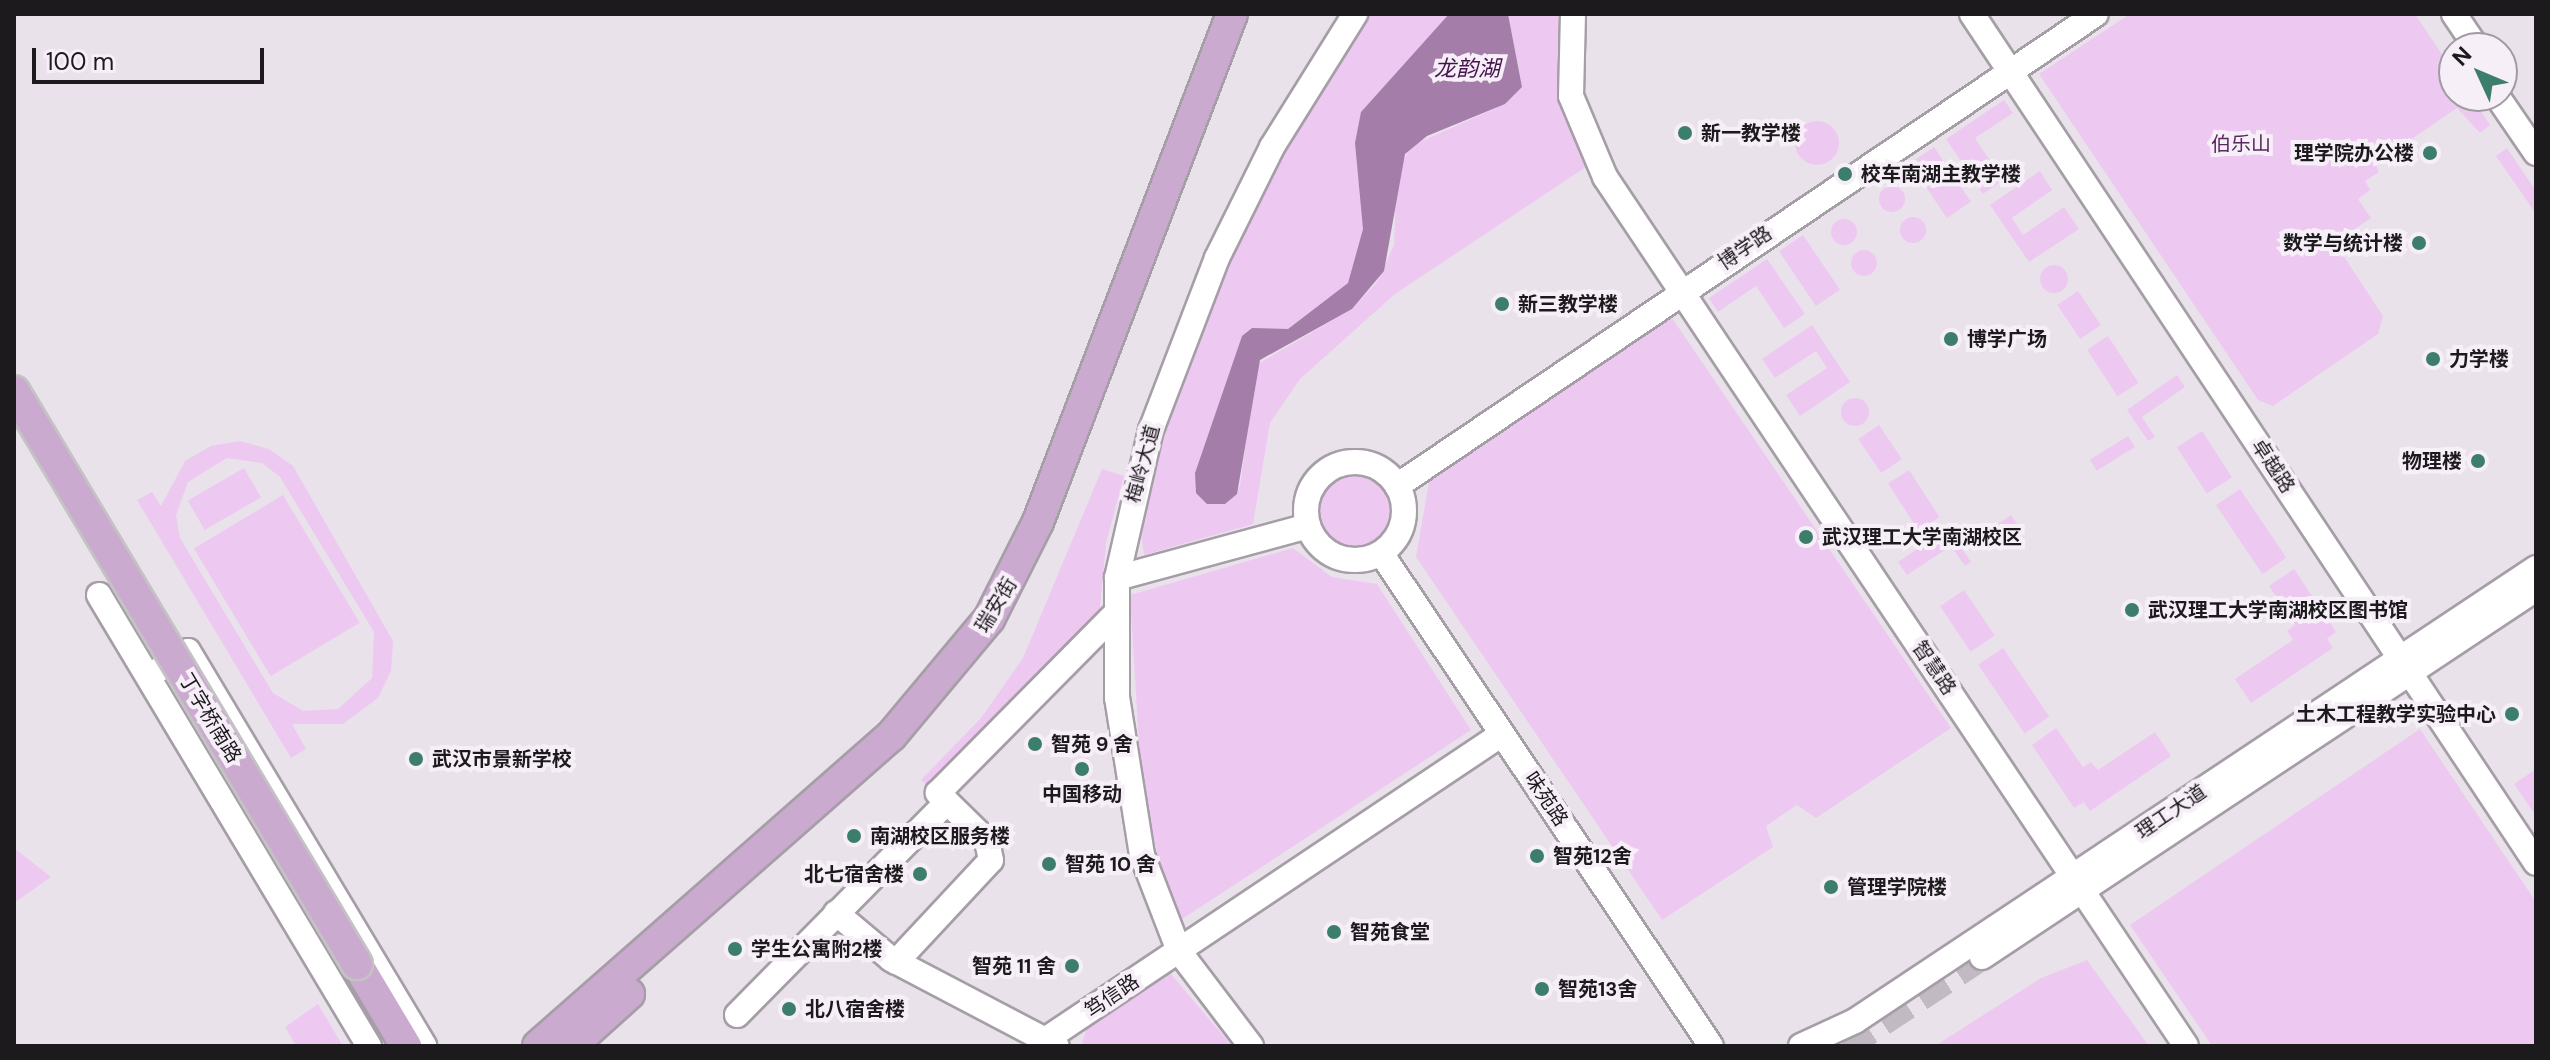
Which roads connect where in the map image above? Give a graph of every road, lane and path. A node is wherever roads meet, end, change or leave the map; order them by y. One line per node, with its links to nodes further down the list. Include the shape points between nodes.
1 (1232, 14): 43 (main road, 瑞安街, via 1044,508 989,619 899,728)
2 (1249, 14): 44 (main road, 瑞安街, via 1089,439 1013,609 916,732 753,873)
3 (1355, 14): 23 (street, 梅岭大道, via 1278,135 1217,258 1151,430)
4 (1573, 14): 16 (street, 智慧路, via 1568,84 1579,130)
5 (1972, 14): 11 (street, 卓越路)
6 (2096, 14): 11 (street, 博学路)
7 (2441, 14): 9 (street)
8 (2454, 14): 10 (street)
9 (2453, 32)
10 (2466, 32)
11 (2011, 69): 16 (street, 博学路); 27 (street, 卓越路)
12 (2518, 108): 14 (street)
13 (2508, 112): 15 (street)
14 (2536, 134)
15 (2536, 153)
16 (1680, 292): 19 (street, 博学路); 32 (street, 智慧路)
17 (14, 391): 36 (main road, 丁字桥南路, bridge)
18 (14, 430): 36 (main road, 丁字桥南路)
19 (1397, 486): 20 (street, via 1375,466 1335,466 1308,496); 21 (street, via 1404,518)
20 (1308, 526): 21 (street, via 1321,547 1342,559); 23 (street)
21 (1381, 553): 29 (street, 味苑路)
22 (2536, 568): 27 (street, 理工大道)
23 (1117, 578): 26 (street, 梅岭大道)
24 (2536, 589): 27 (street, 理工大道)
25 (99, 595): 28 (street)
26 (1114, 615): 30 (street, via 938,793); 34 (street, 梅岭大道, via 1130,799 1154,896)
27 (2404, 666): 31 (street, 卓越路); 32 (street, 理工大道)
28 (148, 677): 39 (street); 42 (street, via 188,651)
29 (1502, 734): 34 (street, 笃信路); 46 (street, 味苑路)
30 (947, 802): 33 (street); 35 (street, via 987,841 991,860)
31 (2536, 863)
32 (2078, 884): 47 (street, 理工大道, via 1855,1021); 48 (street, 理工大道); 49 (street, 智慧路)
33 (836, 913): 35 (street); 37 (street)
34 (1179, 951): 38 (street, 笃信路); 45 (street, 梅岭大道)
35 (896, 962): 38 (street)
36 (350, 968): 40 (main road, 丁字桥南路); 41 (main road, 丁字桥南路)
37 (737, 1015)
38 (1051, 1043)
39 (369, 1046)
40 (385, 1046)
41 (406, 1046)
42 (424, 1046)
43 (538, 1046)
44 (571, 1046)
45 (1251, 1046)
46 (1711, 1046)
47 (1801, 1046)
48 (1845, 1046)
49 (2186, 1046)

